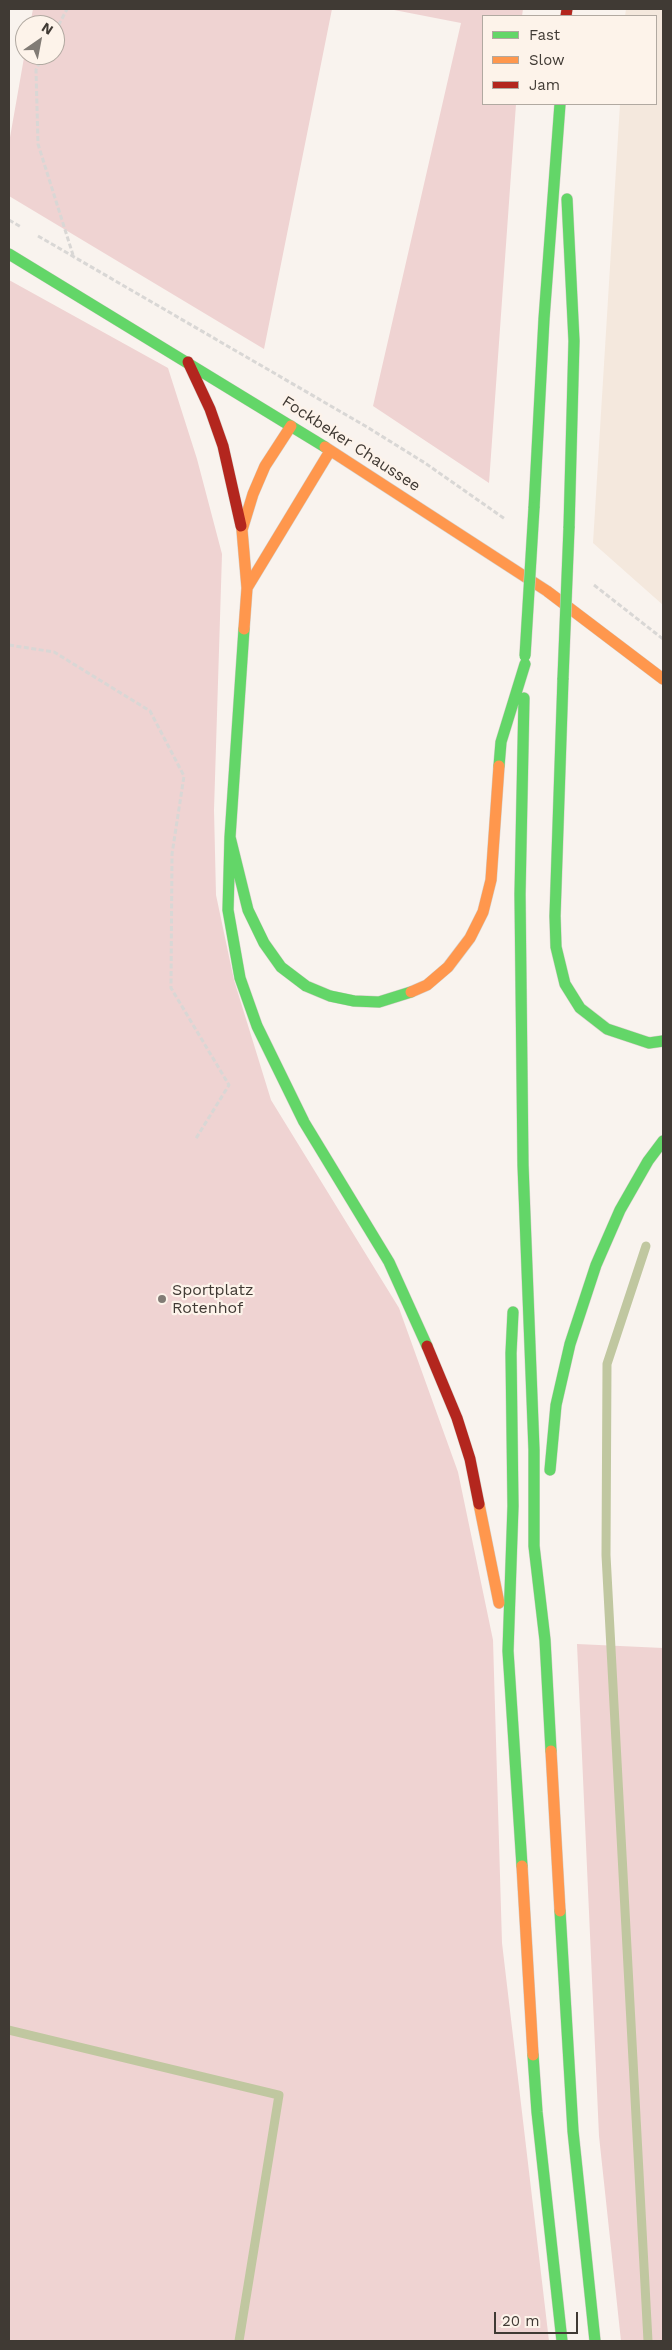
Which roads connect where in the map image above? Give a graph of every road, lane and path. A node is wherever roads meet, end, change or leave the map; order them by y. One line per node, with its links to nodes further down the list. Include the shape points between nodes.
1 (38, 65): 8 (path, via 38,144)
2 (560, 105): 3 (main road)
3 (558, 135): 19 (main road, bridge); 22 (main road, bridge, via 568,210 574,341 556,947 565,984 580,1008 607,1029 649,1043)
4 (9, 220): 5 (path)
5 (25, 229)
6 (33, 233): 8 (path)
7 (9, 254): 9 (main road, Fockbeker Chaussee)
8 (73, 255): 9 (path); 13 (path, via 367,426)
9 (67, 287): 10 (main road, Fockbeker Chaussee)
10 (188, 362): 11 (main road, Fockbeker Chaussee); 14 (main road, via 223,446)
11 (291, 426): 12 (main road, Fockbeker Chaussee); 14 (main road, via 265,466)
12 (330, 451): 16 (main road); 20 (main road, Fockbeker Chaussee, via 547,591)
13 (506, 520)
14 (242, 530): 16 (main road)
15 (593, 584): 17 (path)
16 (247, 588): 21 (main road)
17 (663, 639)
18 (9, 645): 23 (path, via 54,652 150,711 184,776 172,854 171,988 229,1085)
19 (525, 660): 21 (main road, via 501,742 491,880 483,912 470,938 448,967 426,986 379,1002 354,1002 330,996 300,982 281,967 264,943 248,910); 25 (main road, via 520,894)
20 (663, 679)
21 (230, 837): 31 (main road, via 228,910 240,978 278,1072 304,1122 388,1262 457,1418 470,1459)
22 (663, 1041)
23 (195, 1140)
24 (663, 1140): 28 (main road, via 620,1210 596,1265 570,1344 556,1405)
25 (523, 1165): 26 (main road); 30 (main road, via 534,1450 534,1546)
26 (516, 1274)
27 (514, 1304): 31 (main road, via 510,1353 513,1506)
28 (549, 1484)
29 (547, 1552): 30 (main road)
30 (544, 1640): 33 (main road, via 573,2131)
31 (508, 1651): 32 (main road, via 537,2112)
32 (562, 2341)
33 (596, 2341)

